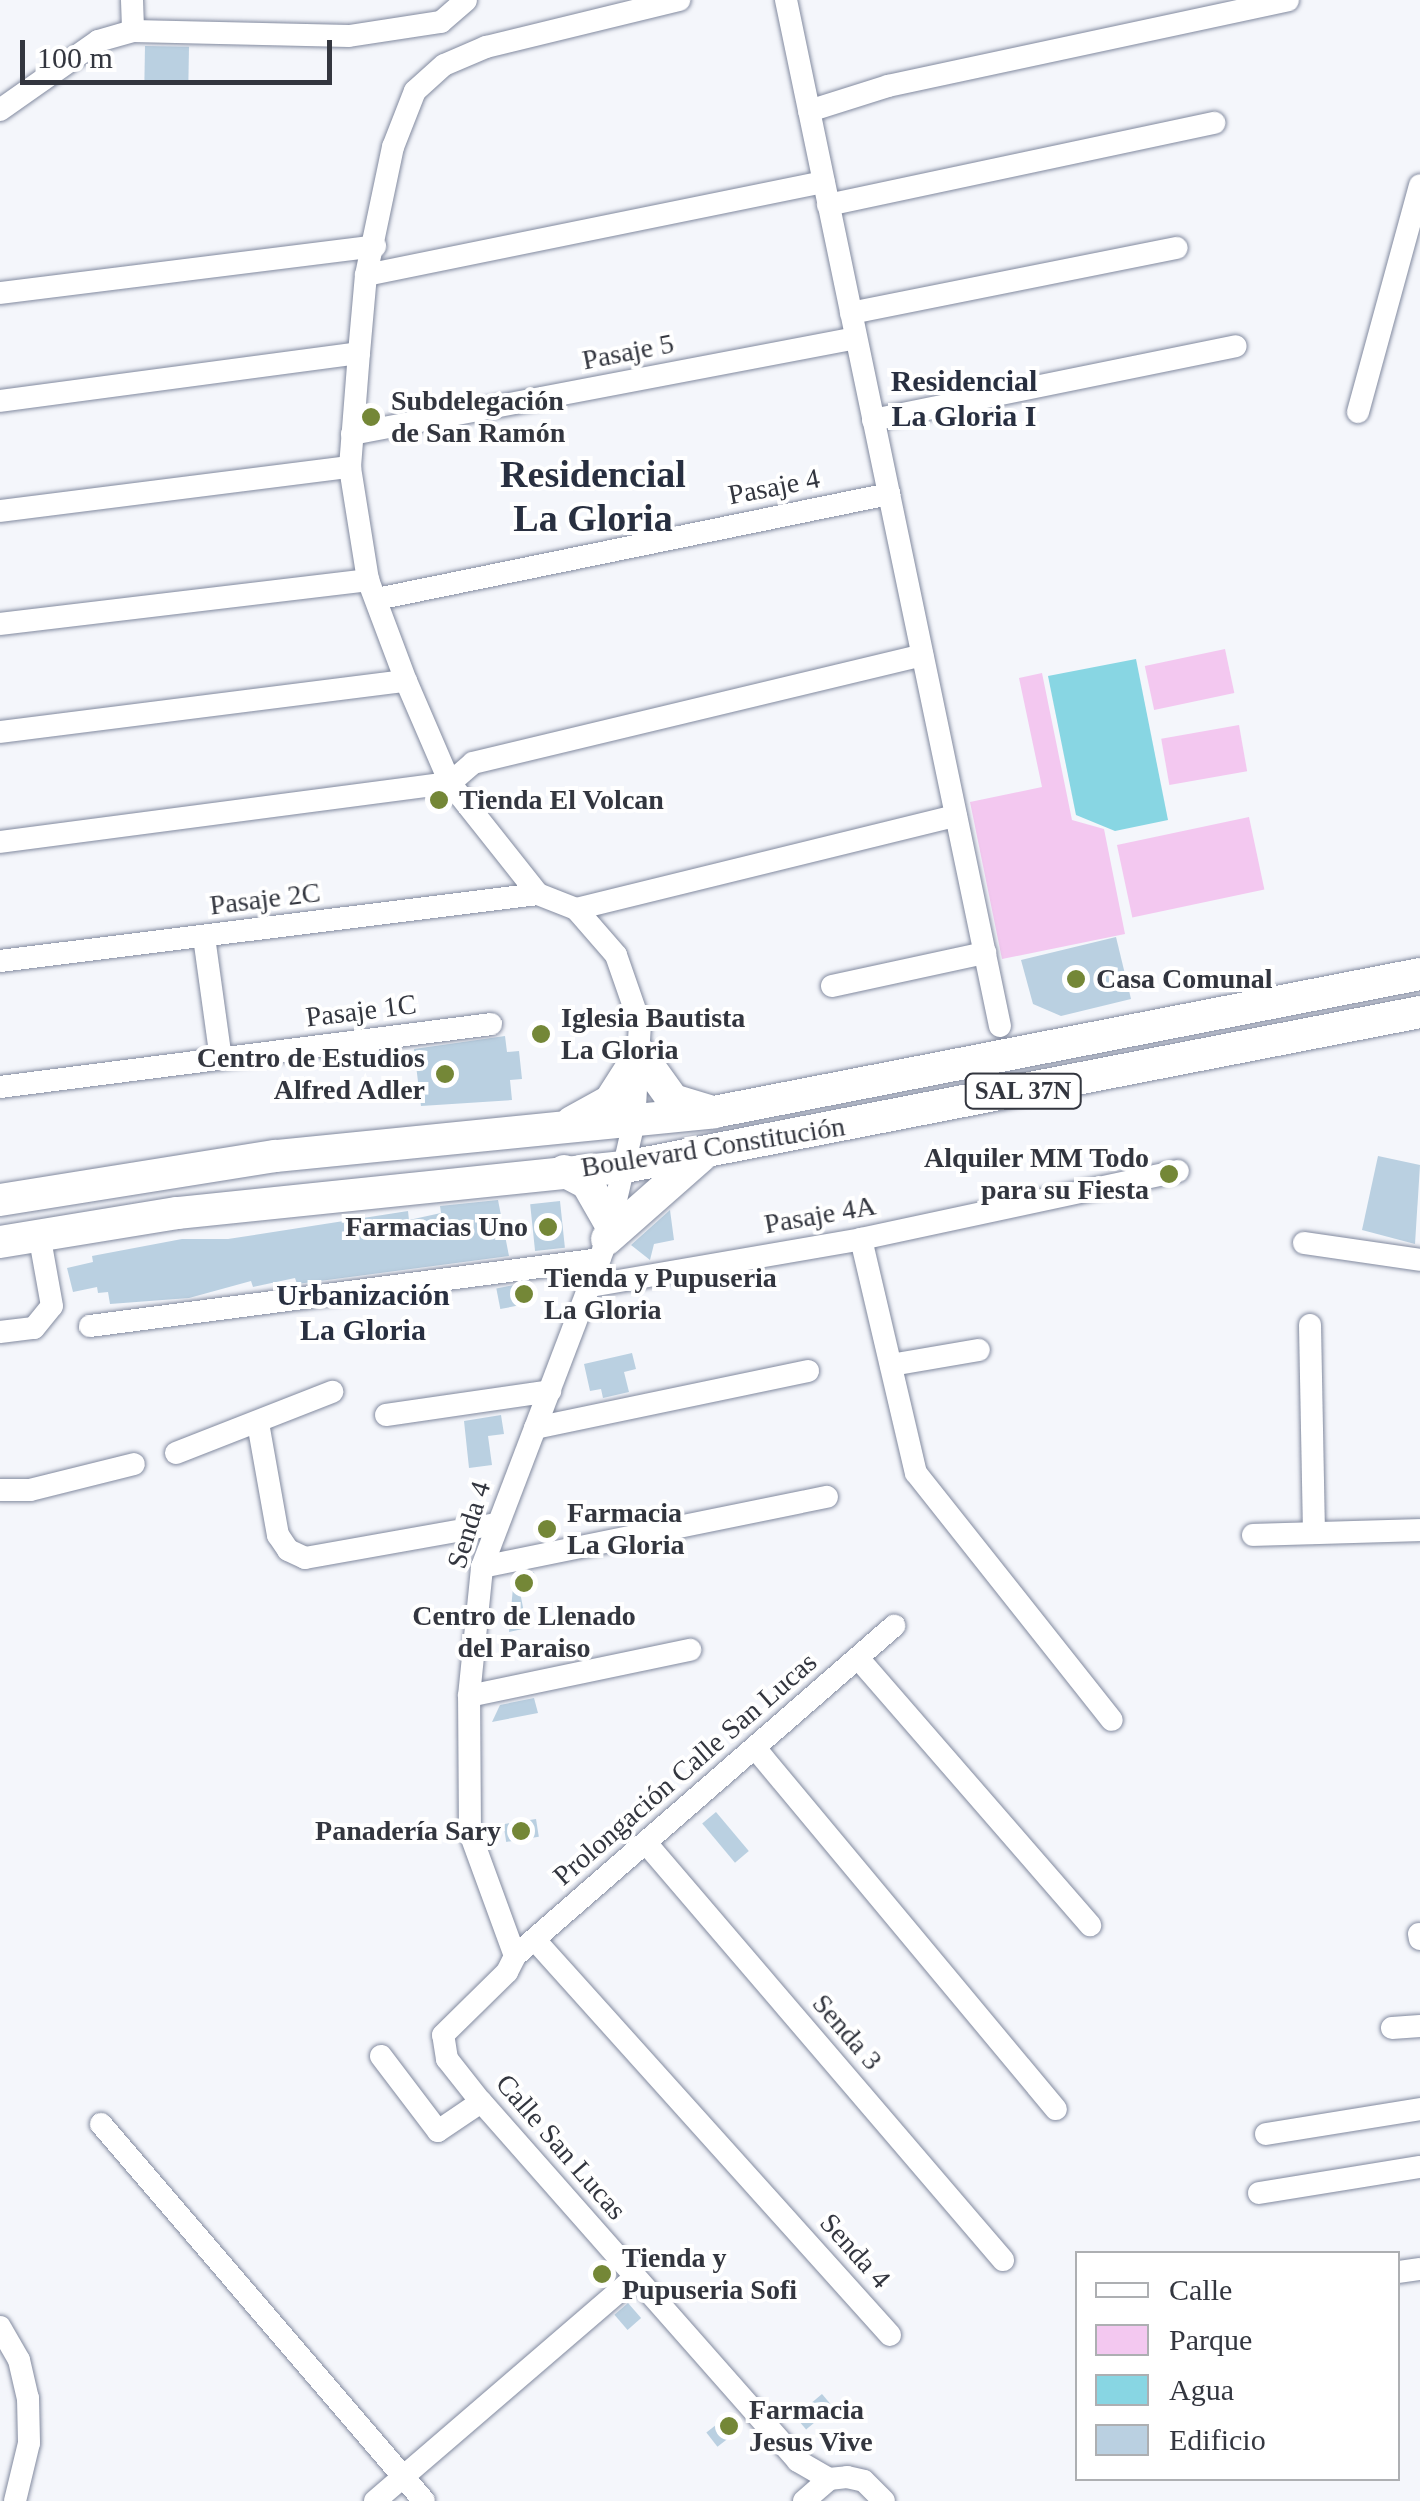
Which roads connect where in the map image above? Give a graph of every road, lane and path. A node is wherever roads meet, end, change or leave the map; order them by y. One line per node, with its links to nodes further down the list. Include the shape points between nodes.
1 (132, 0): 7 (street)
2 (466, 0): 6 (street)
3 (678, 0): 8 (street, via 486,46)
4 (786, 0): 10 (street)
5 (1288, 0): 10 (street, via 888,86)
6 (441, 22): 7 (street, via 349,36); 8 (street)
7 (132, 31): 9 (street, via 98,41)
8 (444, 65): 14 (street, via 405,107)
9 (0, 110)
10 (809, 111): 13 (street)
11 (1214, 123): 13 (street)
12 (1420, 186): 23 (street)
13 (826, 194): 16 (street); 18 (street)
14 (375, 246): 16 (street); 17 (street)
15 (1177, 248): 18 (street)
16 (366, 274): 21 (street)
17 (0, 293)
18 (851, 313): 19 (street)
19 (856, 338): 24 (street); 25 (street, Pasaje 5)
20 (1236, 346): 24 (street)
21 (359, 353): 22 (street); 25 (street)
22 (0, 402)
23 (1358, 412)
24 (873, 420): 27 (street)
25 (352, 434): 26 (street)
26 (350, 467): 28 (street); 29 (street)
27 (889, 494): 29 (street, Pasaje 4); 31 (street)
28 (0, 511)
29 (373, 589): 30 (street, Pasaje 4); 32 (street)
30 (0, 624)
31 (922, 655): 34 (street, via 473,763); 35 (street)
32 (406, 681): 33 (street); 34 (street)
33 (0, 732)
34 (450, 783): 36 (street); 37 (street)
35 (956, 816): 38 (street); 40 (street)
36 (0, 842)
37 (538, 894): 38 (street); 39 (street, Pasaje 2C)
38 (576, 908): 47 (street, Senda 4, via 616,955 640,1024)
39 (204, 937): 41 (street, Pasaje 2C); 48 (street)
40 (985, 953): 43 (street); 46 (street)
41 (0, 961)
42 (1420, 974): 50 (highway, Boulevard Constitución / SAL 37N)
43 (832, 986)
44 (1420, 1012): 53 (highway, Boulevard Constitución / SAL 37N)
45 (492, 1024): 48 (street, Pasaje 1C)
46 (1000, 1026)
47 (640, 1054): 50 (highway, via 673,1100); 51 (street, Senda 4); 52 (highway, via 610,1102)
48 (221, 1059): 49 (street, Pasaje 1C)
49 (0, 1087)
50 (714, 1112): 51 (highway, Boulevard Constitución / SAL 37N)
51 (634, 1122): 52 (highway, Boulevard Constitución / SAL 37N); 54 (street, Senda 4)
52 (558, 1128): 57 (highway, Boulevard Constitución / SAL 37N, via 259,1159)
53 (703, 1154): 54 (highway, Boulevard Constitución / SAL 37N); 60 (highway)
54 (625, 1167): 55 (highway, Boulevard Constitución / SAL 37N); 60 (street, Senda 4)
55 (564, 1171): 58 (highway, Boulevard Constitución / SAL 37N); 60 (highway, via 587,1183)
56 (1178, 1171): 59 (street, Pasaje 4A)
57 (0, 1200)
58 (39, 1234): 61 (highway, Boulevard Constitución / SAL 37N); 67 (street, via 52,1306 34,1328)
59 (861, 1239): 64 (street, Pasaje 4A); 69 (street)
60 (606, 1241): 64 (street, Senda 4); 66 (street)
61 (0, 1242)
62 (1304, 1243): 63 (street)
63 (1420, 1260)
64 (590, 1286): 71 (street, Senda 4)
65 (1310, 1324): 82 (street)
66 (90, 1326)
67 (0, 1332)
68 (979, 1350): 69 (street)
69 (890, 1365): 89 (street, via 916,1473)
70 (808, 1371): 75 (street)
71 (550, 1391): 73 (street); 75 (street, Senda 4)
72 (332, 1392): 74 (street)
73 (386, 1415)
74 (258, 1423): 76 (street); 80 (street, via 278,1535 305,1558)
75 (535, 1428): 80 (street, Senda 4)
76 (176, 1453)
77 (134, 1464): 78 (street, via 30,1490)
78 (0, 1490)
79 (827, 1497): 84 (street)
80 (496, 1524): 84 (street, Senda 4)
81 (1420, 1530): 82 (street)
82 (1314, 1533): 83 (street)
83 (1254, 1535)
84 (482, 1567): 88 (street, Senda 4)
85 (894, 1626): 87 (street, Prolongación Calle San Lucas)
86 (690, 1650): 88 (street)
87 (858, 1658): 90 (street, Prolongación Calle San Lucas); 92 (street)
88 (469, 1696): 94 (street, Senda 4, via 470,1833)
89 (1112, 1720)
90 (755, 1748): 91 (street, Prolongación Calle San Lucas); 99 (street)
91 (646, 1843): 93 (street, Prolongación Calle San Lucas); 105 (street, Senda 3)
92 (1090, 1925)
93 (536, 1940): 94 (street, Prolongación Calle San Lucas); 108 (street, Senda 4)
94 (514, 1956): 98 (street, Calle San Lucas, via 507,1972 443,2035 447,2059)
95 (1420, 2026): 96 (street)
96 (1392, 2028)
97 (381, 2056): 98 (street, via 438,2131)
98 (480, 2102): 106 (street, Calle San Lucas)
99 (1056, 2109)
100 (1420, 2109): 102 (street)
101 (101, 2124): 110 (street)
102 (1266, 2134)
103 (1420, 2167): 104 (street)
104 (1259, 2193)
105 (1003, 2260)
106 (635, 2277): 109 (street, Calle San Lucas); 110 (street)
107 (0, 2327): 112 (street, via 19,2360 28,2398 29,2443)
108 (890, 2335)
109 (798, 2461): 111 (street, Calle San Lucas); 115 (street)
110 (404, 2478): 113 (street); 114 (street)
111 (829, 2479): 115 (street); 116 (street, Calle San Lucas, via 864,2481)
112 (15, 2501)
113 (374, 2501)
114 (424, 2501)
115 (804, 2501)
116 (884, 2501)

